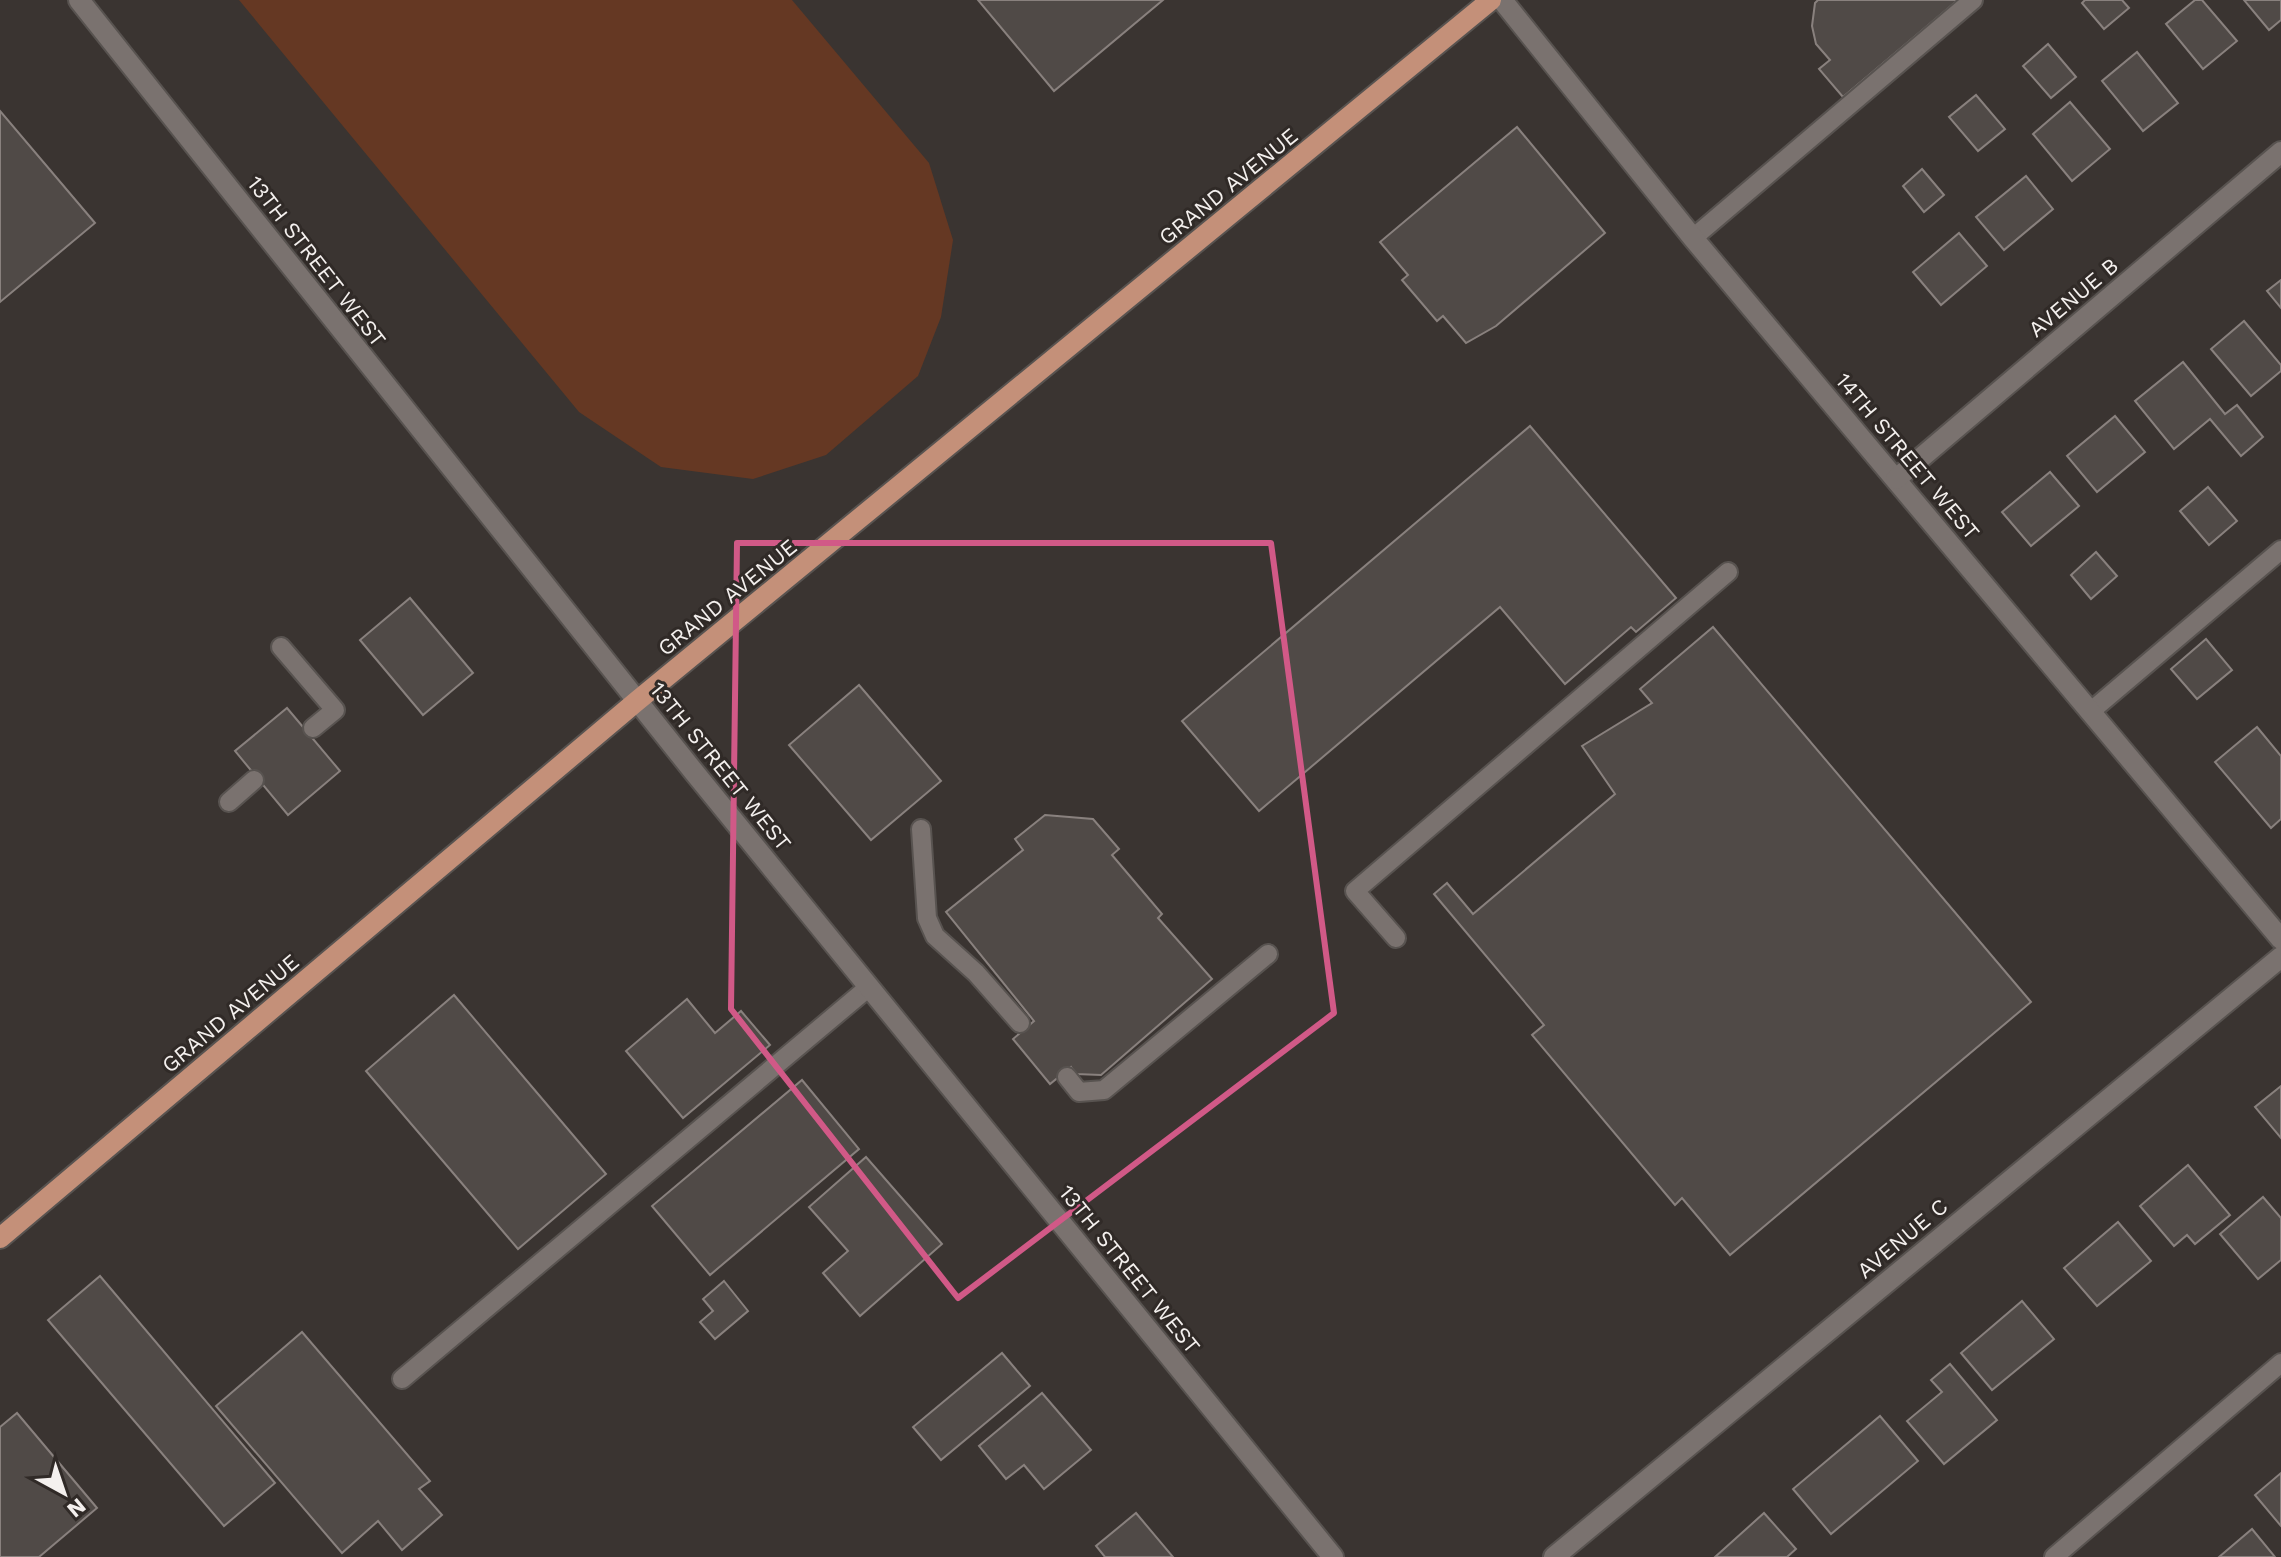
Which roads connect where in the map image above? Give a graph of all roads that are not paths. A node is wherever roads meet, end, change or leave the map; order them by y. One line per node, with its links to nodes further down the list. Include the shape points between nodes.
1 (79, 0): 11 (street, 13TH STREET WEST)
2 (1491, 0): 11 (main road, GRAND AVENUE)
3 (1502, 0): 6 (street, 14TH STREET WEST)
4 (1973, 0): 6 (lane)
5 (2281, 152): 7 (street, AVENUE B)
6 (1693, 238): 7 (street, 14TH STREET WEST)
7 (1896, 479): 12 (street, 14TH STREET WEST)
8 (2281, 550): 12 (lane)
9 (1728, 572): 17 (lane, via 1355,891)
10 (281, 647): 13 (lane, via 335,710)
11 (637, 701): 21 (street, 13TH STREET WEST); 24 (main road, GRAND AVENUE)
12 (2090, 712): 18 (street, 14TH STREET WEST)
13 (313, 728)
14 (254, 780): 15 (lane)
15 (229, 802)
16 (921, 829): 22 (lane, via 927,918 935,936)
17 (1396, 938)
18 (2281, 939)
19 (1268, 954): 23 (lane, via 1104,1090 1079,1092)
20 (2281, 957): 28 (street, AVENUE C)
21 (869, 987): 26 (lane); 27 (street, 13TH STREET WEST)
22 (1020, 1023)
23 (1067, 1077)
24 (0, 1238)
25 (2281, 1363): 29 (lane)
26 (402, 1379)
27 (1333, 1557)
28 (1554, 1557)
29 (2054, 1557)

